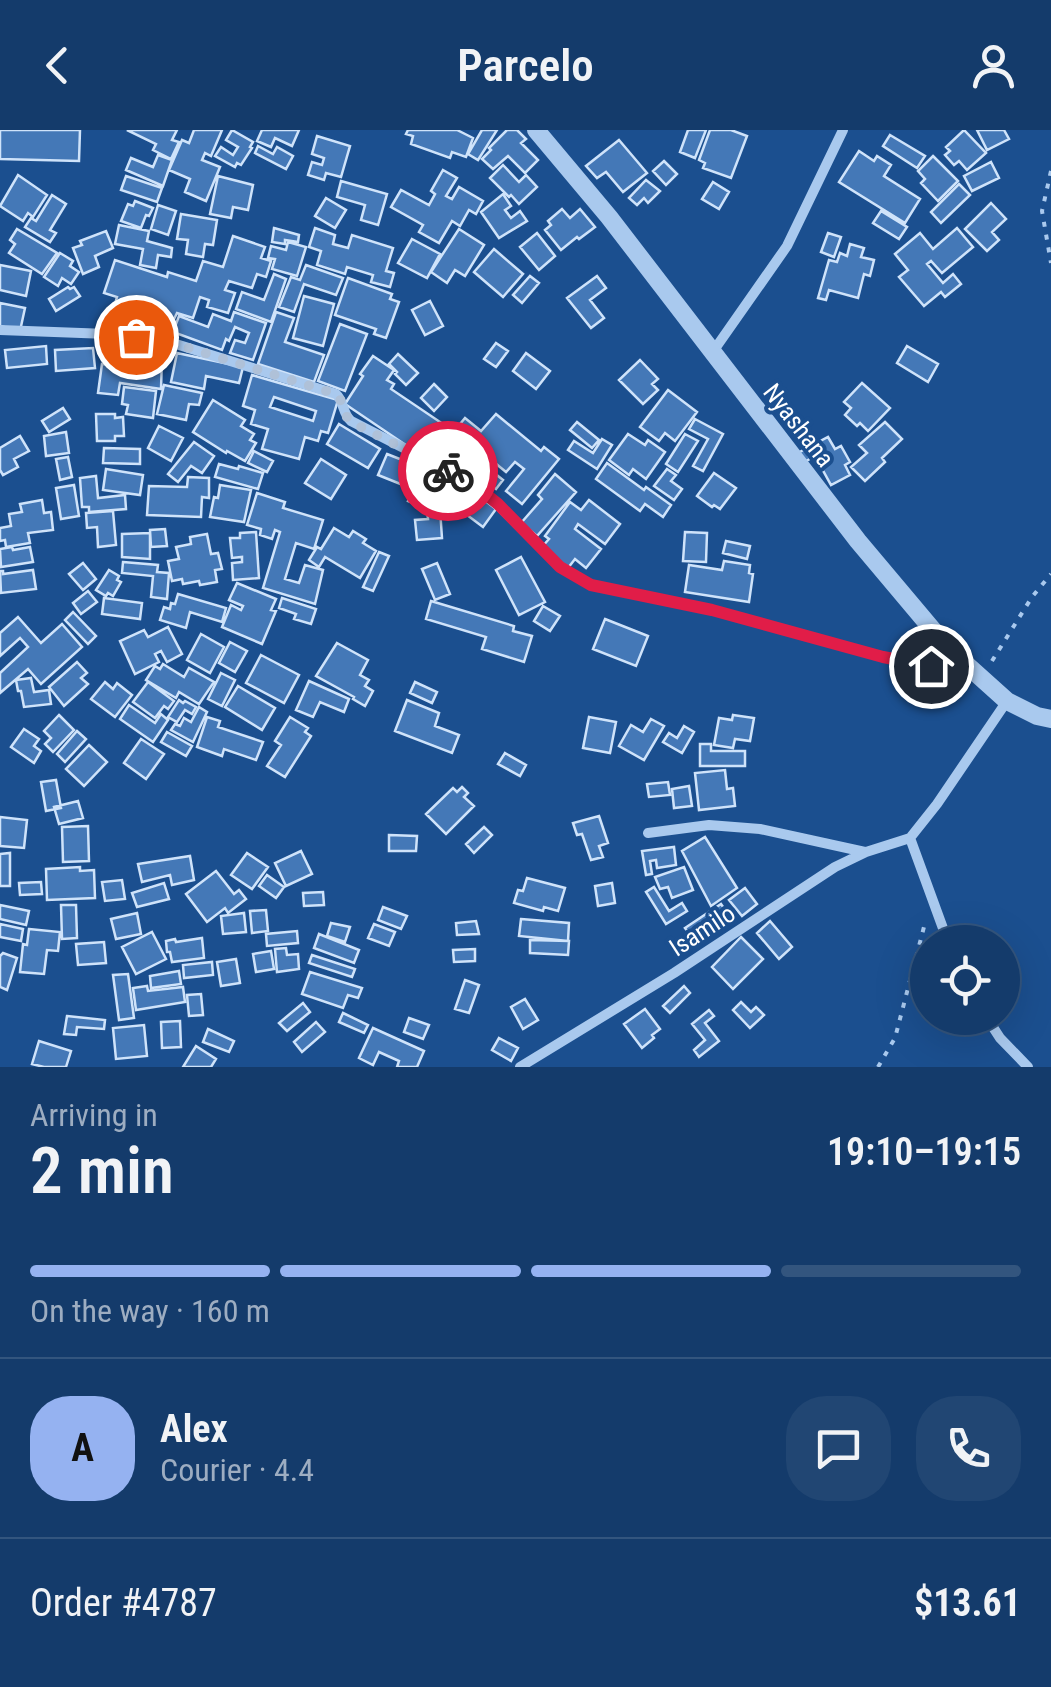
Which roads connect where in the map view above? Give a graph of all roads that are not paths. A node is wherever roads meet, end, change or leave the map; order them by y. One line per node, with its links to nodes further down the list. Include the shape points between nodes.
1 (536, 130): 4 (street, Nyashana)
2 (843, 130): 4 (street, via 786,246)
3 (0, 330): 5 (street, via 163,340 336,394 351,422 472,483 560,567 591,585 883,657)
4 (711, 354): 5 (street, Nyashana, via 858,541)
5 (967, 665): 6 (street, Nyashana)
6 (1007, 702): 7 (street, Nyashana); 9 (street)
7 (1051, 719)
8 (648, 832): 10 (street, via 709,825 760,829)
9 (910, 838): 10 (street, Isamilo); 11 (street)
10 (866, 852): 13 (street, Isamilo)
11 (942, 925)
12 (998, 1035): 14 (street)
13 (520, 1067)
14 (1028, 1067)

